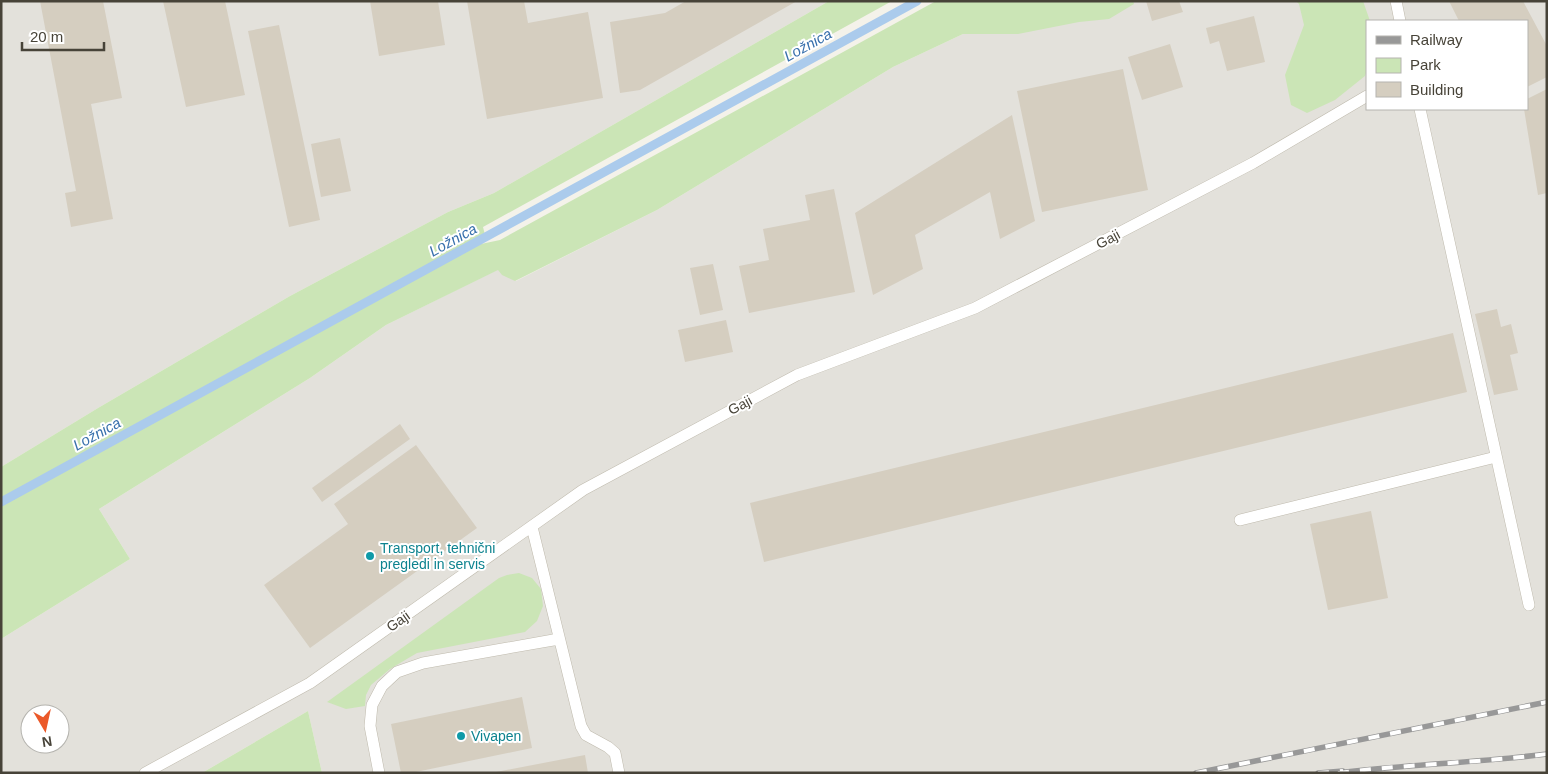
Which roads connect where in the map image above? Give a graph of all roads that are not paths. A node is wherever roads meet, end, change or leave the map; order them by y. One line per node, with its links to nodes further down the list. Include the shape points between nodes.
1 (1396, 1): 2 (lane)
2 (1400, 20)
3 (1366, 97): 7 (lane, Gaji, via 1253,163 975,308 797,375 583,490)
4 (1420, 110): 5 (lane)
5 (1496, 457): 6 (lane); 8 (lane)
6 (1240, 520)
7 (532, 527): 9 (lane); 10 (lane, Gaji, via 310,683)
8 (1529, 606)
9 (559, 639): 11 (lane, via 423,662 397,672 382,686 372,705 370,726); 12 (lane, via 581,726 586,735 615,753)
10 (144, 773)
11 (379, 773)
12 (619, 773)

